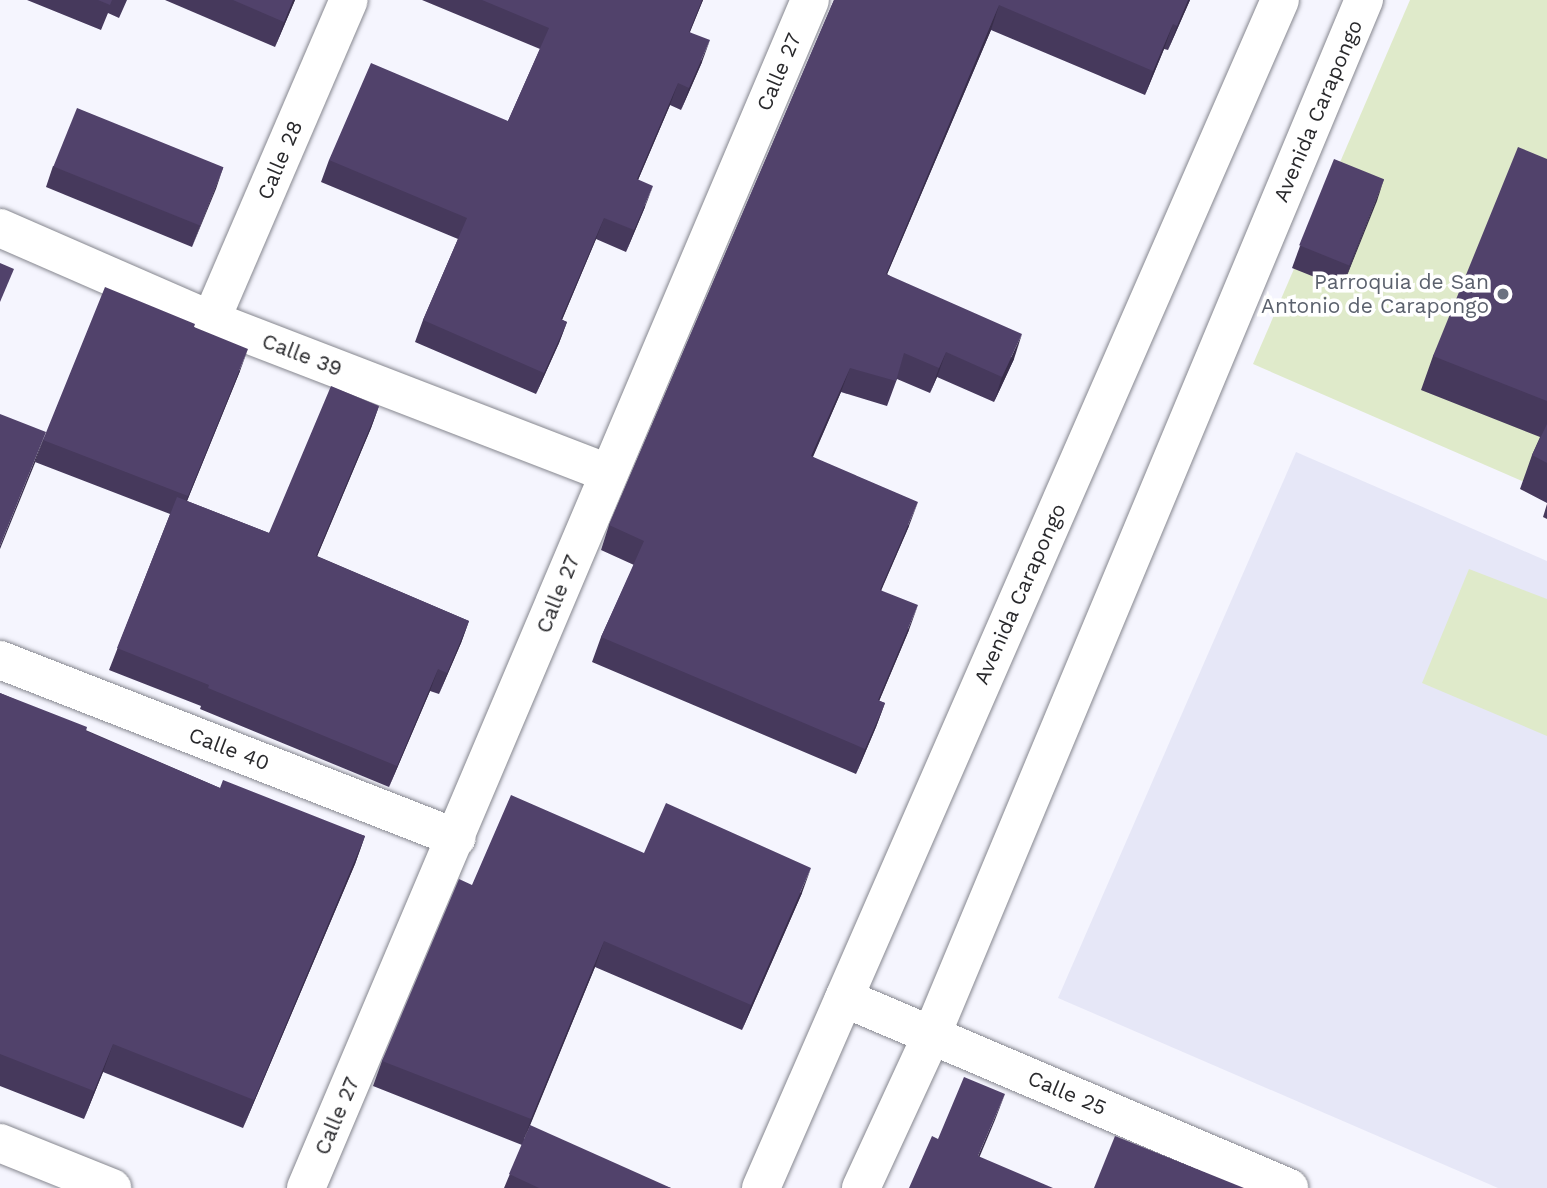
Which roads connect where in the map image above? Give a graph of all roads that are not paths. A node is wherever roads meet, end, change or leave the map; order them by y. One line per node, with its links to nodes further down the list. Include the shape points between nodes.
1 (349, 0): 6 (street, Calle 28)
2 (810, 0): 7 (street, Calle 27)
3 (1280, 0): 10 (street, Avenida Carapongo)
4 (1364, 0): 11 (street, Avenida Carapongo)
5 (0, 228): 6 (street, Calle 39)
6 (211, 320): 7 (street, Calle 39)
7 (608, 473): 9 (street, Calle 27)
8 (0, 660): 9 (street, Calle 40)
9 (457, 838): 14 (street, Calle 27)
10 (844, 998): 11 (street, Calle 25); 15 (street, Avenida Carapongo)
11 (932, 1034): 16 (street, Avenida Carapongo); 17 (street, Calle 25)
12 (0, 1143): 13 (street)
13 (112, 1188)
14 (306, 1188)
15 (761, 1188)
16 (861, 1188)
17 (1289, 1188)

